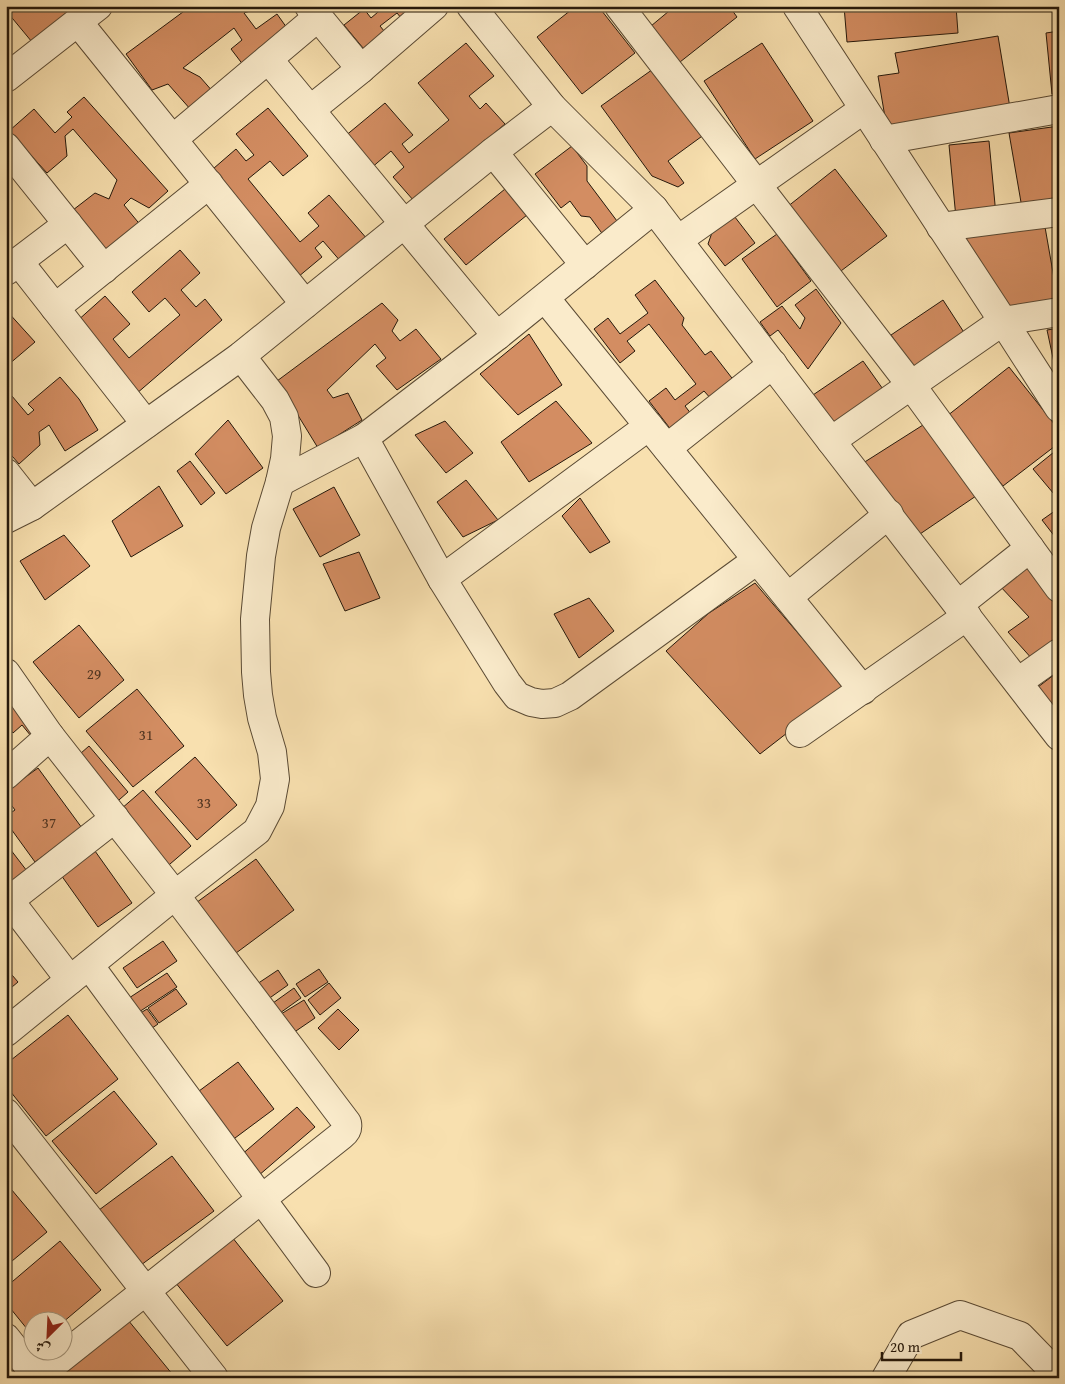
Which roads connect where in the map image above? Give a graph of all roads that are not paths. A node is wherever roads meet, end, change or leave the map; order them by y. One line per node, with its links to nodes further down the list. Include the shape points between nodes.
1 (434, 6): 8 (street)
2 (471, 6): 10 (street)
3 (796, 6): 11 (street)
4 (632, 11): 19 (street)
5 (314, 12): 7 (street); 8 (street)
6 (88, 14): 9 (street); 14 (street)
7 (268, 59): 13 (street); 14 (street)
8 (360, 69): 13 (street)
9 (6, 78)
10 (552, 107): 17 (street); 20 (street)
11 (864, 109): 15 (street); 19 (street)
12 (1059, 109): 15 (street)
13 (310, 110): 23 (street)
14 (172, 139): 18 (street)
15 (884, 140): 24 (street)
16 (6, 146): 22 (street)
17 (494, 152): 23 (street); 26 (street)
18 (209, 184): 28 (street); 30 (street)
19 (757, 185): 25 (street); 37 (street)
20 (654, 209): 25 (street); 26 (street)
21 (1059, 212): 24 (street)
22 (68, 224): 27 (street); 28 (street)
23 (404, 224): 30 (street); 34 (street)
24 (941, 227): 33 (street)
25 (678, 240): 36 (street)
26 (585, 265): 29 (street)
27 (12, 267): 31 (street)
28 (104, 269): 31 (street)
29 (545, 298): 34 (street); 40 (street)
30 (305, 304): 35 (street)
31 (55, 308): 39 (street)
32 (1059, 312): 33 (street)
33 (1003, 321): 37 (street); 38 (street)
34 (497, 336): 41 (street)
35 (241, 356): 39 (street); 45 (street, via 284,417 287,436)
36 (774, 364): 42 (street); 43 (street)
37 (911, 385): 42 (street); 49 (street)
38 (1057, 404)
39 (146, 424): 46 (street)
40 (649, 426): 43 (street); 51 (street)
41 (364, 438): 45 (street); 51 (street)
42 (831, 441): 47 (street)
43 (667, 448): 50 (street)
44 (6, 473): 46 (street)
45 (280, 482): 64 (street, via 264,537 255,619 258,695 276,779 270,806 256,830)
46 (32, 506): 48 (street)
47 (889, 514): 53 (street); 54 (street)
48 (6, 519)
49 (1030, 548): 52 (street); 54 (street)
50 (757, 560): 51 (street, via 570,696 555,703 542,704 517,696); 53 (street)
51 (442, 579)
52 (1059, 588)
53 (788, 597): 58 (street)
54 (963, 611): 57 (street); 58 (street)
55 (1059, 653): 57 (street)
56 (6, 673): 60 (street)
57 (1018, 682): 61 (street)
58 (863, 690): 59 (street)
59 (800, 733)
60 (50, 736): 62 (street); 63 (street)
61 (1059, 736)
62 (6, 774)
63 (115, 818): 64 (street); 65 (street)
64 (175, 895): 66 (street); 69 (street, via 347,1124 342,1136)
65 (7, 900): 66 (street)
66 (79, 973): 67 (street); 69 (street)
67 (6, 1032)
68 (6, 1112): 71 (street)
69 (262, 1198): 70 (street); 71 (street)
70 (316, 1273)
71 (146, 1291): 73 (street); 74 (street)
72 (6, 1338): 73 (street)
73 (37, 1377)
74 (214, 1378)
75 (886, 1378): 76 (street, via 910,1336 960,1315 1020,1336 1054,1370)
76 (1057, 1378)

